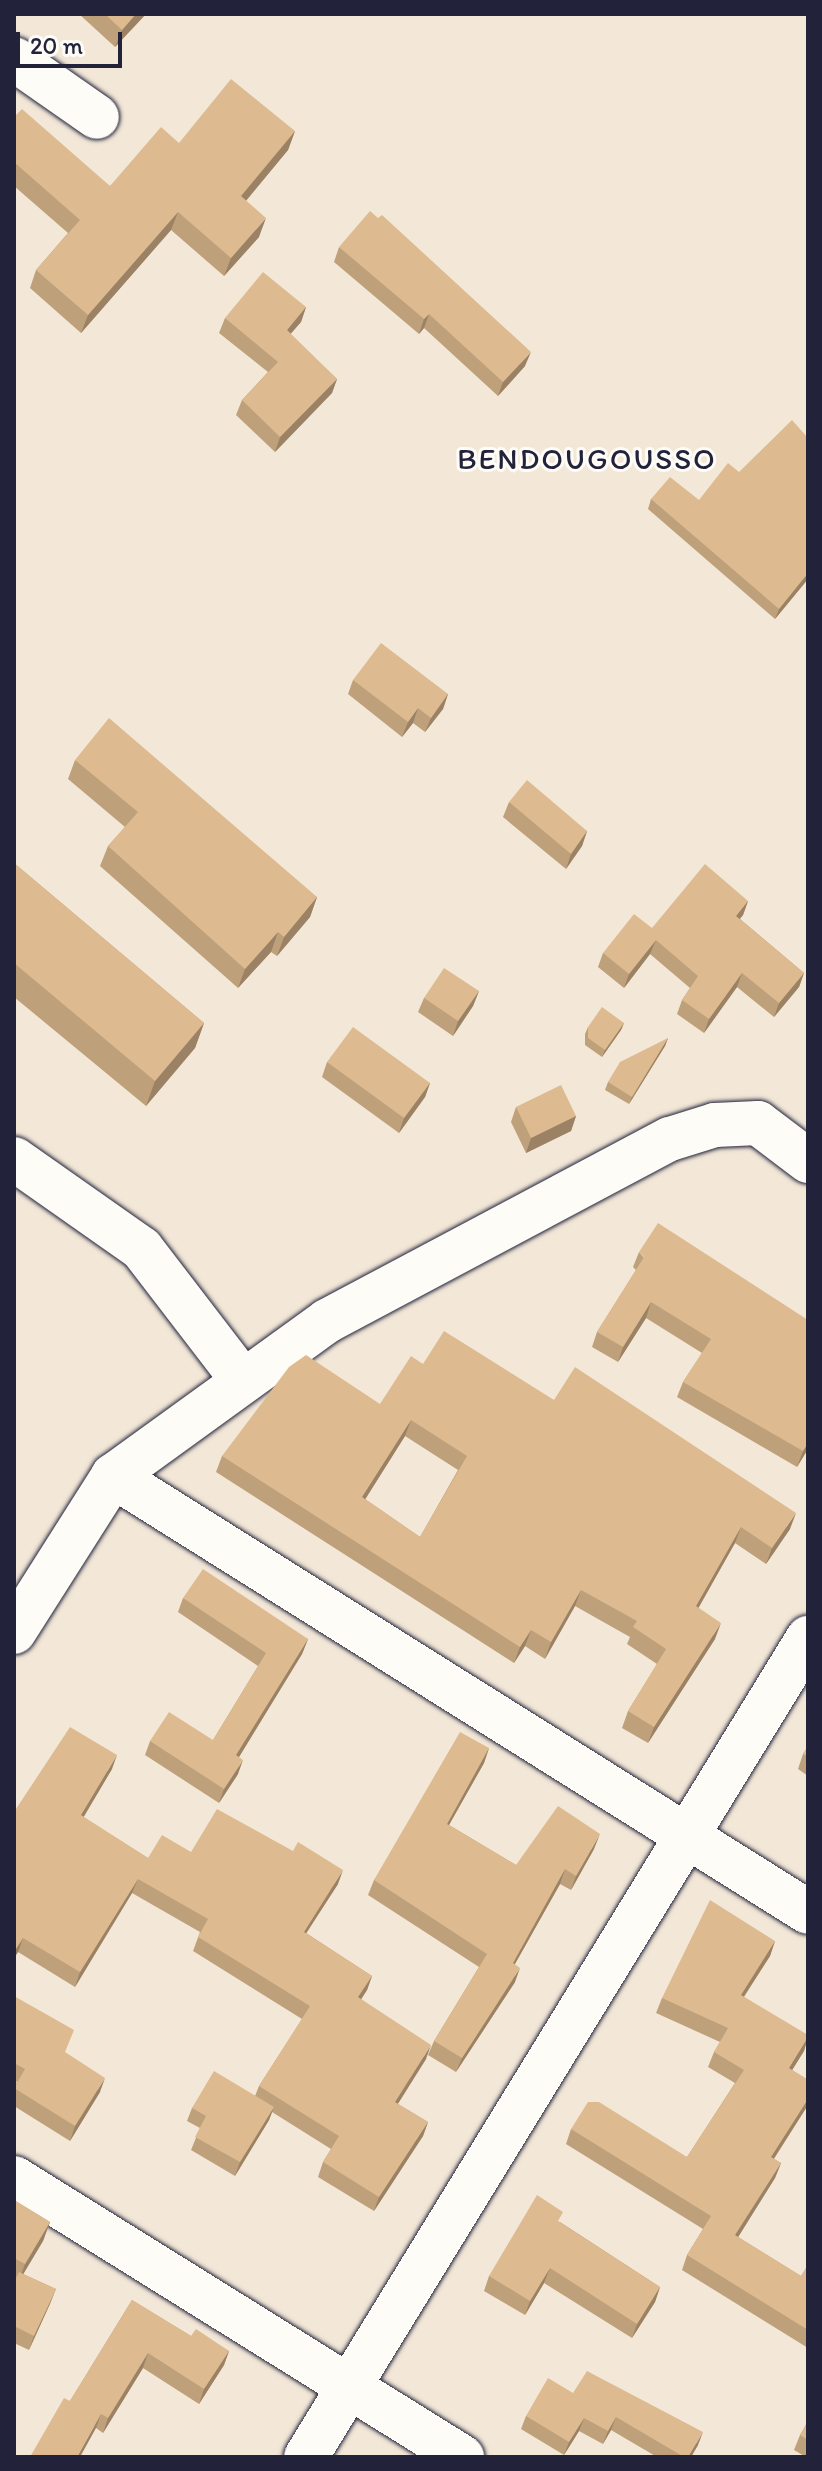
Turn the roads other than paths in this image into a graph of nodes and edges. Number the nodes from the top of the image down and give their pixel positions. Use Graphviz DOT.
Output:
graph roads {
  1 [pos="14,59"];
  2 [pos="97,117"];
  3 [pos="14,1159"];
  4 [pos="808,1161"];
  5 [pos="241,1378"];
  6 [pos="113,1476"];
  7 [pos="14,1632"];
  8 [pos="808,1638"];
  9 [pos="685,1838"];
  10 [pos="808,1912"];
  11 [pos="14,2178"];
  12 [pos="349,2387"];
  13 [pos="306,2457"];
  14 [pos="462,2457"];
  1 -- 2 [label="street"];
  3 -- 5 [label="street"];
  4 -- 5 [label="street"];
  5 -- 6 [label="street"];
  6 -- 7 [label="street"];
  6 -- 9 [label="street"];
  8 -- 9 [label="street"];
  9 -- 10 [label="street"];
  9 -- 12 [label="street"];
  11 -- 12 [label="street"];
  12 -- 13 [label="street"];
  12 -- 14 [label="street"];
}
